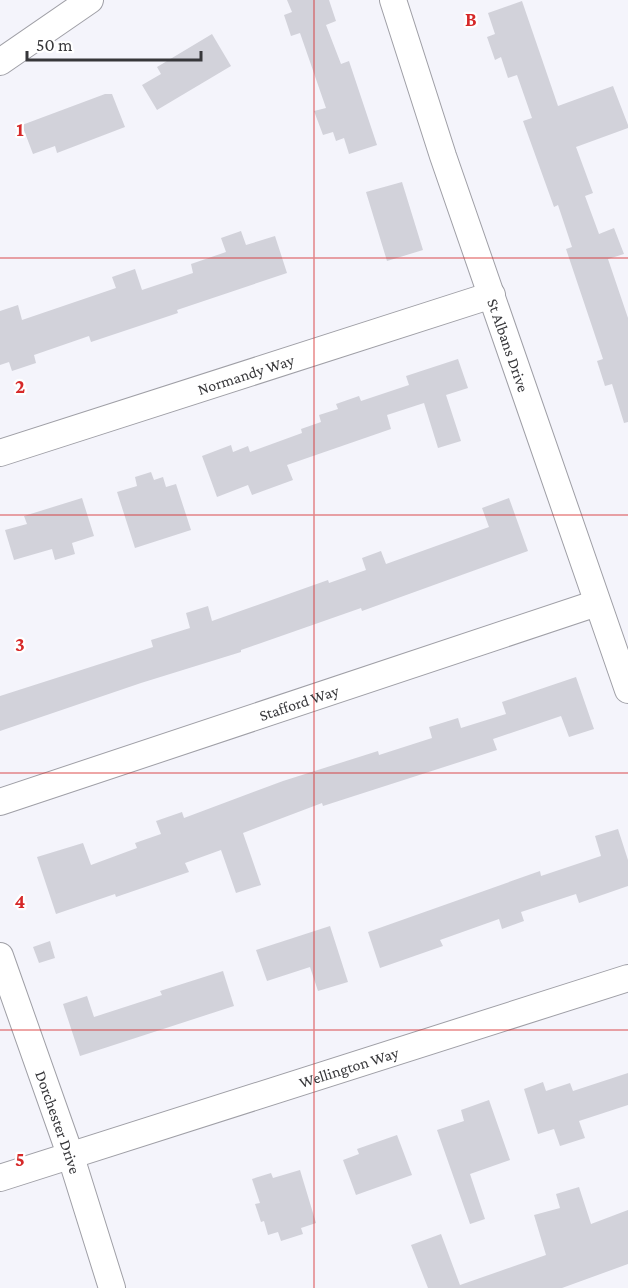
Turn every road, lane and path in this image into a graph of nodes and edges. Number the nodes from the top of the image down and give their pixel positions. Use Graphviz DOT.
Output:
graph roads {
  1 [pos="90,0"];
  2 [pos="393,0"];
  3 [pos="0,62"];
  4 [pos="492,295"];
  5 [pos="0,453"];
  6 [pos="597,603"];
  7 [pos="628,690"];
  8 [pos="0,802"];
  9 [pos="0,956"];
  10 [pos="628,978"];
  11 [pos="71,1157"];
  12 [pos="0,1178"];
  13 [pos="112,1288"];
  1 -- 3 [label="street"];
  2 -- 4 [label="street, St Albans Drive"];
  4 -- 5 [label="street, Normandy Way"];
  4 -- 6 [label="street, St Albans Drive"];
  6 -- 7 [label="street, St Albans Drive"];
  6 -- 8 [label="street, Stafford Way"];
  9 -- 11 [label="street, Dorchester Drive"];
  10 -- 11 [label="street, Wellington Way"];
  11 -- 12 [label="street, Wellington Way"];
  11 -- 13 [label="street, Dorchester Drive"];
}
